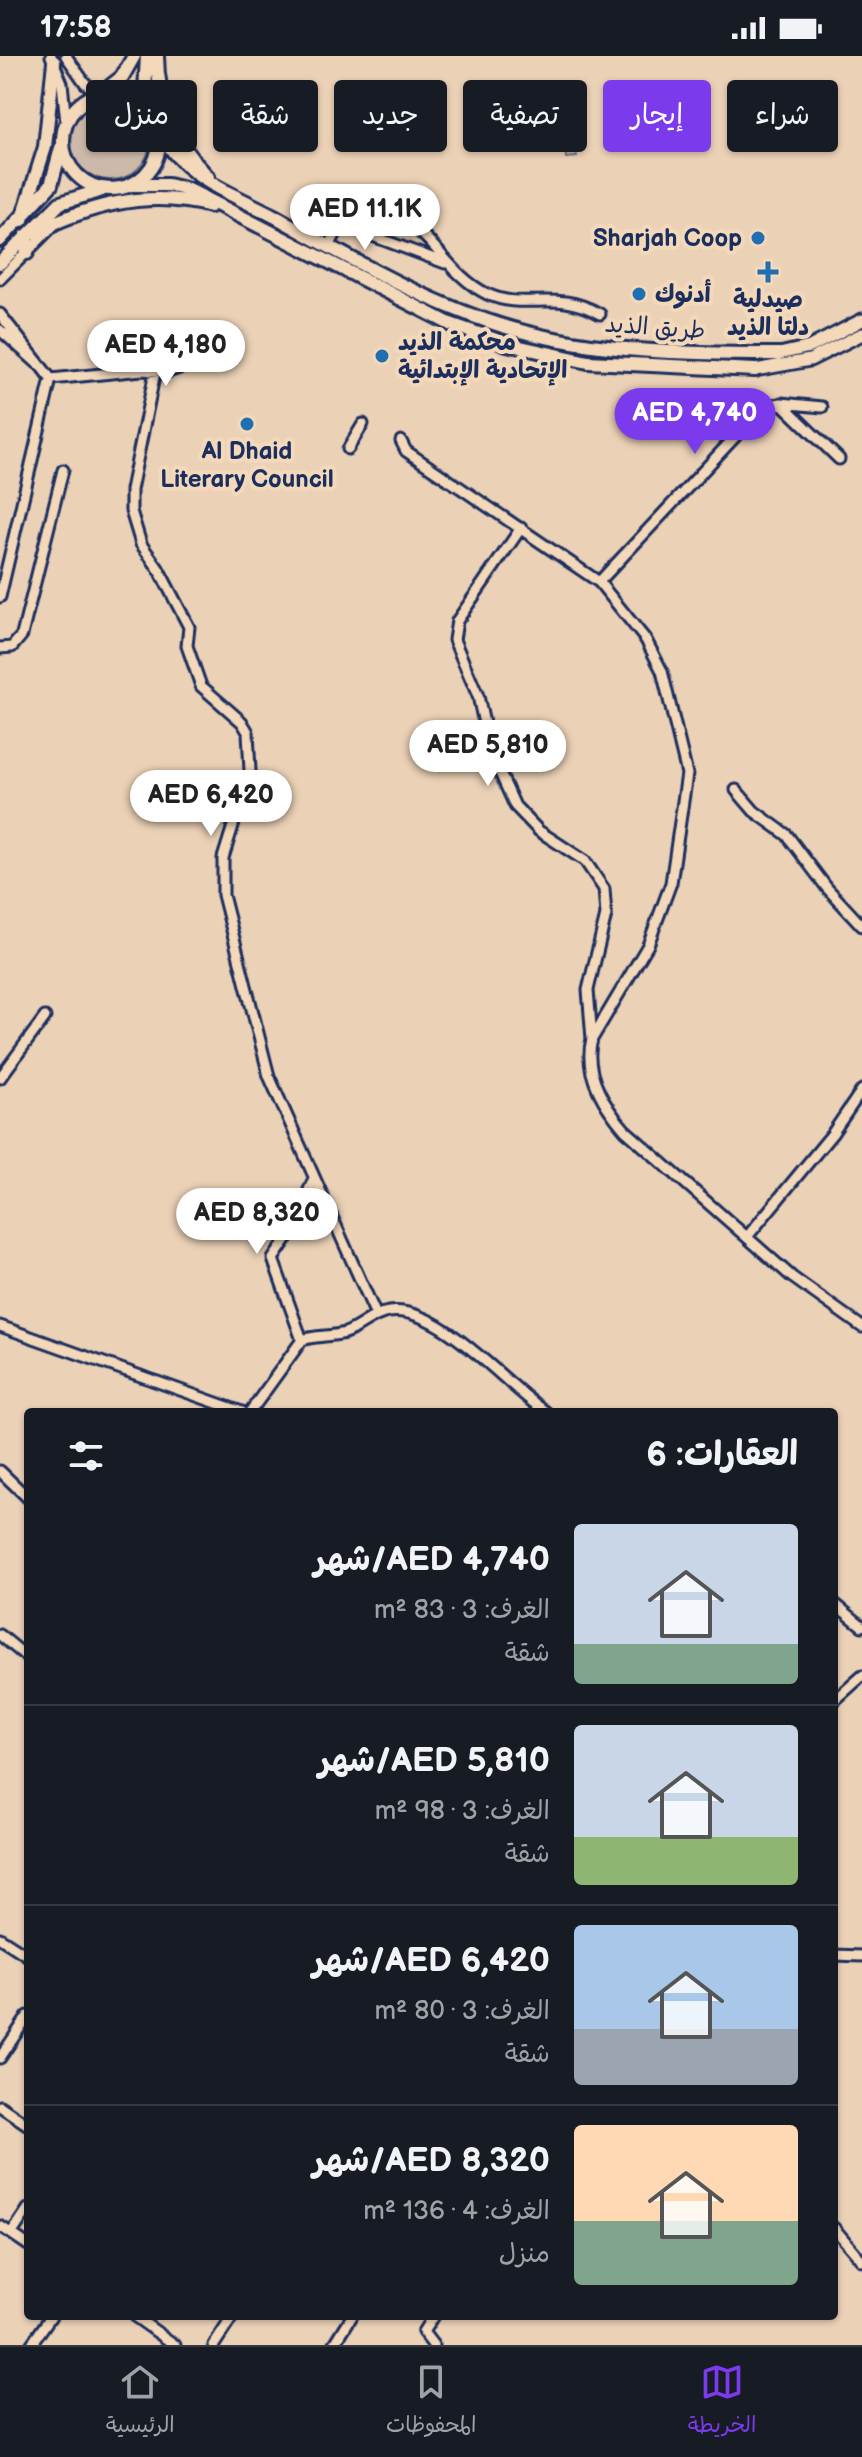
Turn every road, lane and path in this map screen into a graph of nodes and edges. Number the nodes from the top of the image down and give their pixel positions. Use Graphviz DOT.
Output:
graph roads {
  1 [pos="134,56"];
  2 [pos="147,56"];
  3 [pos="157,56"];
  4 [pos="57,58"];
  5 [pos="118,80"];
  6 [pos="146,80"];
  7 [pos="86,84"];
  8 [pos="86,100"];
  9 [pos="64,128"];
  10 [pos="155,152"];
  11 [pos="174,152"];
  12 [pos="129,185"];
  13 [pos="107,189"];
  14 [pos="230,192"];
  15 [pos="236,214"];
  16 [pos="395,214"];
  17 [pos="60,219"];
  18 [pos="22,220"];
  19 [pos="26,236"];
  20 [pos="0,240"];
  21 [pos="329,247"];
  22 [pos="27,253"];
  23 [pos="0,263"];
  24 [pos="449,265"];
  25 [pos="0,279"];
  26 [pos="0,314"];
  27 [pos="600,314"];
  28 [pos="862,320"];
  29 [pos="0,330"];
  30 [pos="862,334"];
  31 [pos="779,354"];
  32 [pos="41,365"];
  33 [pos="142,370"];
  34 [pos="755,370"];
  35 [pos="155,372"];
  36 [pos="51,379"];
  37 [pos="781,403"];
  38 [pos="822,407"];
  39 [pos="363,424"];
  40 [pos="401,441"];
  41 [pos="348,449"];
  42 [pos="839,459"];
  43 [pos="63,470"];
  44 [pos="521,528"];
  45 [pos="599,582"];
  46 [pos="0,597"];
  47 [pos="0,648"];
  48 [pos="736,790"];
  49 [pos="862,926"];
  50 [pos="45,1017"];
  51 [pos="592,1039"];
  52 [pos="0,1078"];
  53 [pos="862,1090"];
  54 [pos="314,1178"];
  55 [pos="747,1237"];
  56 [pos="376,1315"];
  57 [pos="0,1326"];
  58 [pos="862,1327"];
  59 [pos="302,1340"];
  60 [pos="231,1408"];
  61 [pos="253,1408"];
  62 [pos="541,1408"];
  63 [pos="0,1471"];
  64 [pos="24,1494"];
  65 [pos="838,1606"];
  66 [pos="862,1626"];
  67 [pos="0,1635"];
  68 [pos="24,1655"];
  69 [pos="862,1676"];
  70 [pos="838,1697"];
  71 [pos="0,1938"];
  72 [pos="24,1953"];
  73 [pos="838,1955"];
  74 [pos="862,1956"];
  75 [pos="24,2022"];
  76 [pos="0,2058"];
  77 [pos="0,2106"];
  78 [pos="24,2122"];
  79 [pos="24,2215"];
  80 [pos="0,2226"];
  81 [pos="12,2233"];
  82 [pos="838,2233"];
  83 [pos="24,2242"];
  84 [pos="862,2261"];
  85 [pos="48,2320"];
  86 [pos="140,2320"];
  87 [pos="230,2320"];
  88 [pos="350,2320"];
  89 [pos="430,2320"];
  90 [pos="31,2345"];
  91 [pos="175,2345"];
  92 [pos="214,2345"];
  93 [pos="334,2345"];
  94 [pos="433,2345"];
  1 -- 5 [label="highway"];
  2 -- 6 [label="highway"];
  3 -- 14 [label="highway"];
  4 -- 7 [label="street"];
  4 -- 9 [label="street"];
  4 -- 18 [label="highway"];
  8 -- 9 [label="highway"];
  9 -- 13 [label="highway"];
  9 -- 18 [label="highway"];
  10 -- 12 [label="highway"];
  11 -- 14 [label="highway, طريق الذيد"];
  12 -- 13 [label="highway"];
  12 -- 15 [label="highway, طريق الذيد"];
  13 -- 19 [label="highway"];
  14 -- 21 [label="highway, طريق الذيد"];
  15 -- 17 [label="highway"];
  15 -- 34 [label="highway, طريق الذيد"];
  16 -- 21 [label="street"];
  16 -- 24 [label="street"];
  16 -- 24 [label="street"];
  17 -- 19 [label="highway"];
  17 -- 22 [label="street"];
  18 -- 20 [label="highway"];
  19 -- 22 [label="highway"];
  19 -- 23 [label="highway"];
  21 -- 31 [label="highway, طريق الذيد"];
  22 -- 25 [label="street"];
  24 -- 27 [label="street"];
  26 -- 32 [label="street"];
  28 -- 31 [label="main road"];
  29 -- 32 [label="street"];
  30 -- 34 [label="main road"];
  32 -- 36 [label="street"];
  33 -- 35 [label="street"];
  33 -- 35 [label="street"];
  33 -- 36 [label="street"];
  35 -- 54 [label="street"];
  36 -- 46 [label="street"];
  37 -- 38 [label="street"];
  37 -- 42 [label="street"];
  37 -- 45 [label="street"];
  39 -- 41 [label="street"];
  40 -- 44 [label="street"];
  43 -- 47 [label="street"];
  44 -- 45 [label="street"];
  44 -- 51 [label="street"];
  45 -- 51 [label="street"];
  48 -- 49 [label="street"];
  50 -- 52 [label="street"];
  51 -- 55 [label="street"];
  53 -- 55 [label="street"];
  54 -- 56 [label="street"];
  54 -- 59 [label="street"];
  55 -- 58 [label="street"];
  56 -- 59 [label="street"];
  56 -- 62 [label="street"];
  57 -- 60 [label="street"];
  59 -- 61 [label="street"];
  63 -- 64 [label="street"];
  65 -- 66 [label="street"];
  67 -- 68 [label="street"];
  69 -- 70 [label="street"];
  71 -- 72 [label="street"];
  73 -- 74 [label="street"];
  75 -- 76 [label="street"];
  77 -- 78 [label="street"];
  79 -- 81 [label="street"];
  80 -- 81 [label="street"];
  81 -- 83 [label="street"];
  82 -- 84 [label="street"];
  85 -- 90 [label="street"];
  86 -- 91 [label="street"];
  87 -- 92 [label="street"];
  88 -- 93 [label="street"];
  89 -- 94 [label="street"];
}
